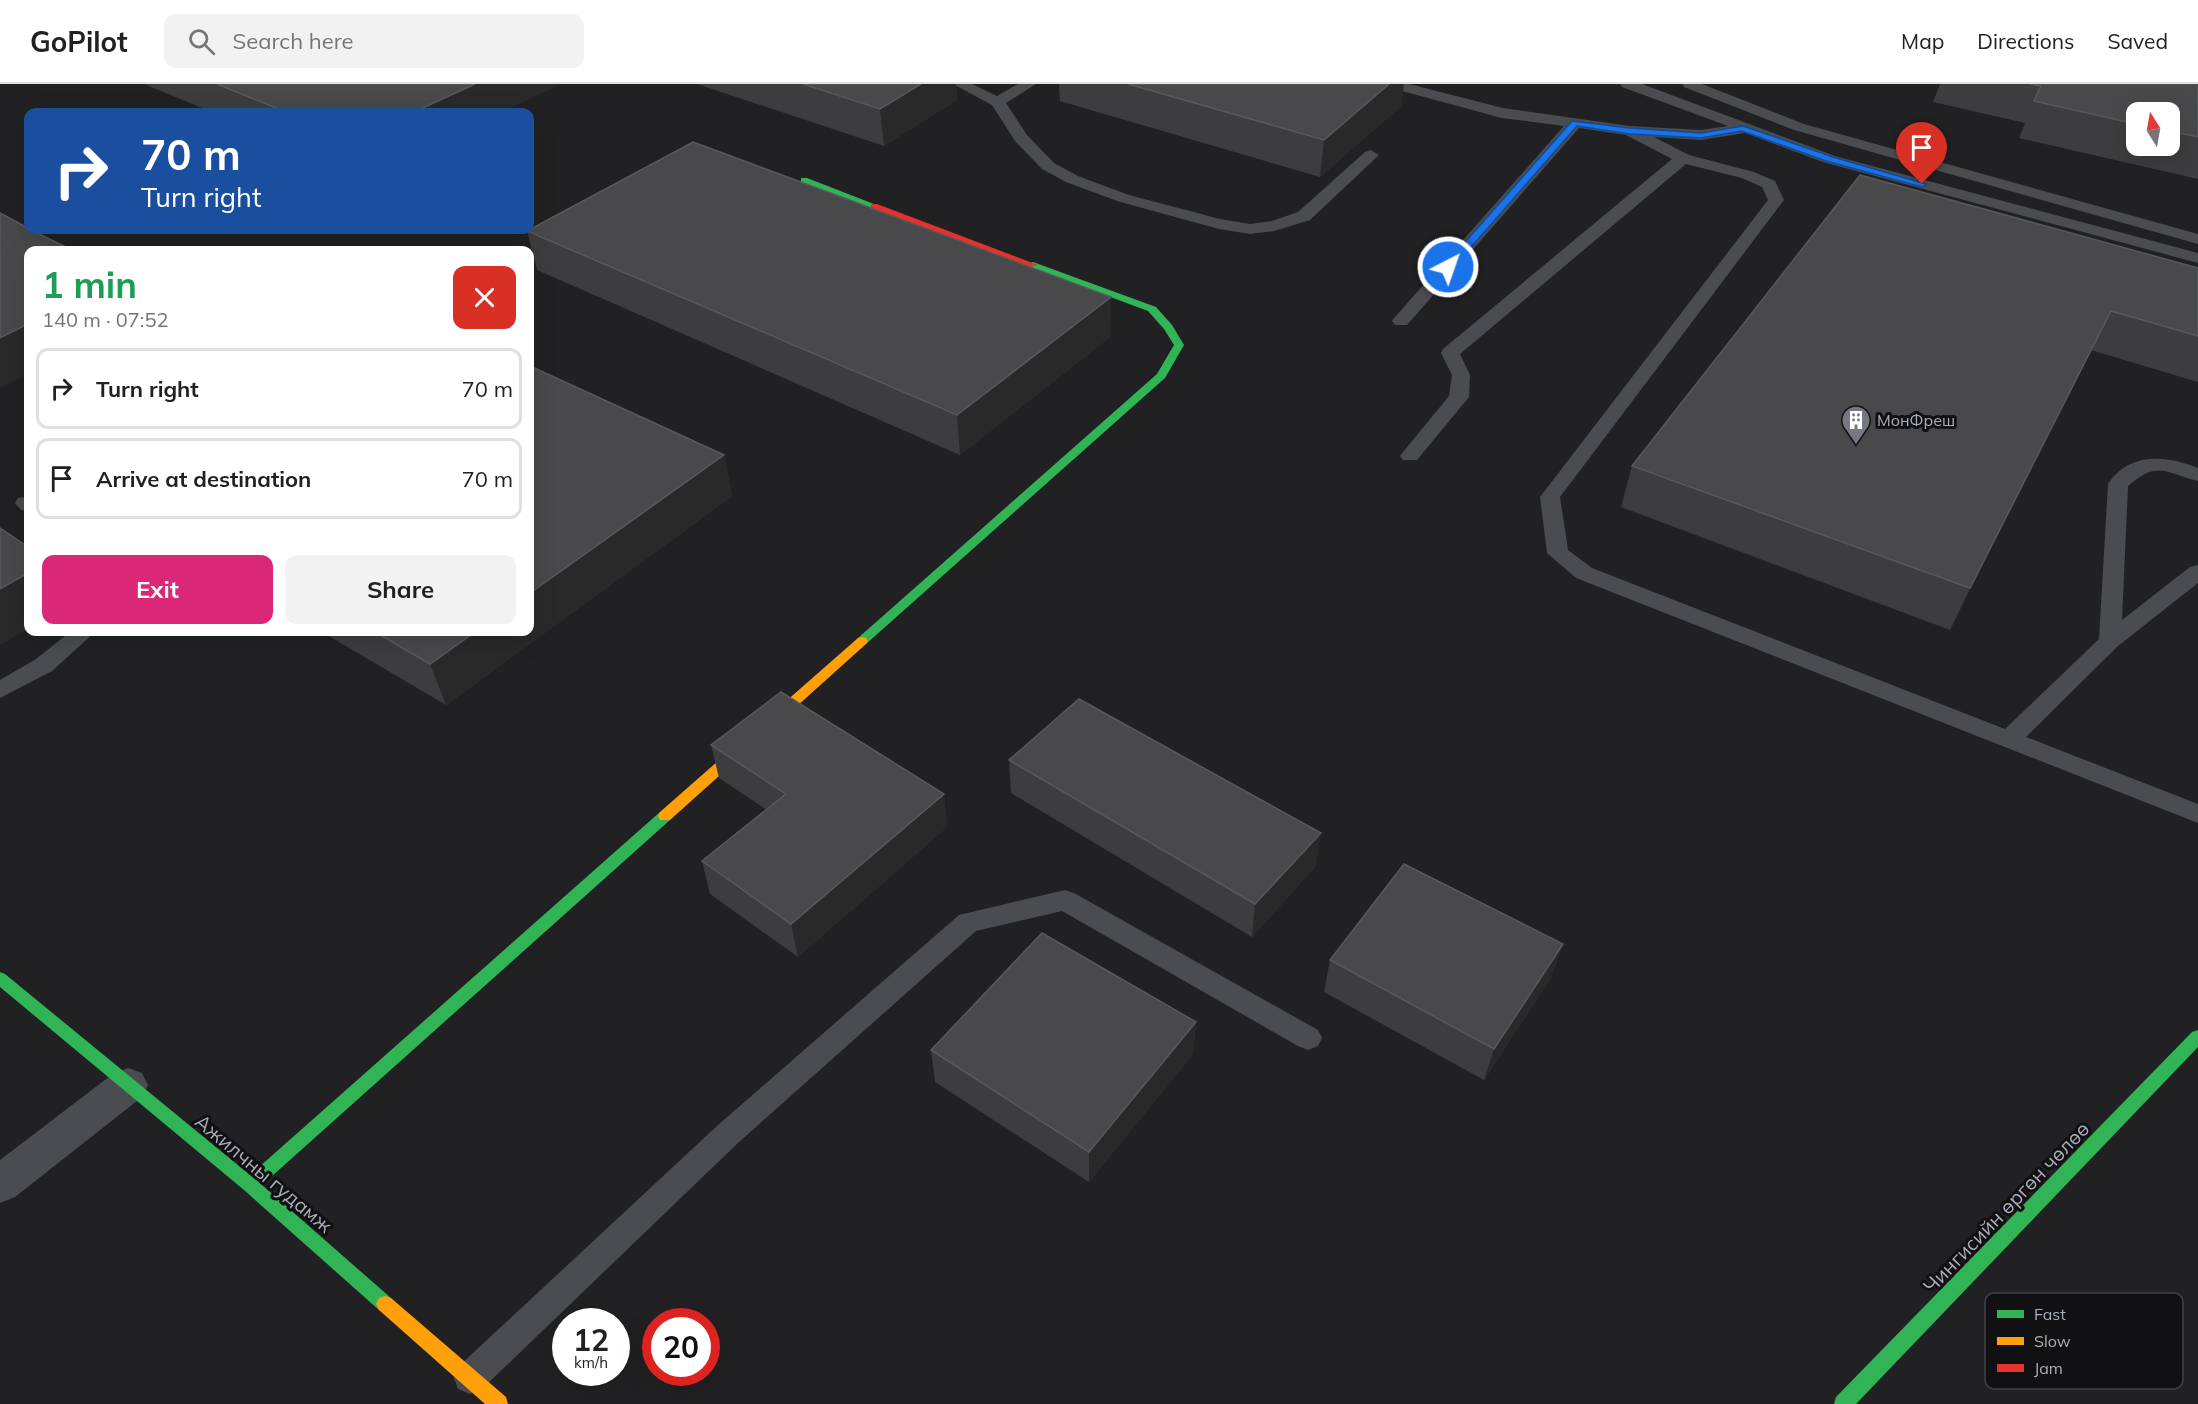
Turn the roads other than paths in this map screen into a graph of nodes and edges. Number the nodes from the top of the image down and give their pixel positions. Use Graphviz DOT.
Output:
graph roads {
  1 [pos="960,84"];
  2 [pos="1029,84"];
  3 [pos="1392,84"];
  4 [pos="1446,84"];
  5 [pos="1627,84"];
  6 [pos="1689,84"];
  7 [pos="997,102"];
  8 [pos="1474,105"];
  9 [pos="1575,123"];
  10 [pos="1743,129"];
  11 [pos="1630,131"];
  12 [pos="1371,155"];
  13 [pos="1683,158"];
  14 [pos="804,180"];
  15 [pos="2198,239"];
  16 [pos="2198,258"];
  17 [pos="1401,321"];
  18 [pos="1410,456"];
  19 [pos="2198,475"];
  20 [pos="2198,572"];
  21 [pos="79,636"];
  22 [pos="2110,641"];
  23 [pos="0,690"];
  24 [pos="2009,739"];
  25 [pos="2198,814"];
  26 [pos="0,978"];
  27 [pos="2198,1037"];
  28 [pos="1308,1038"];
  29 [pos="128,1085"];
  30 [pos="0,1184"];
  31 [pos="250,1185"];
  32 [pos="470,1378"];
  33 [pos="499,1404"];
  34 [pos="1843,1404"];
  1 -- 7 [label="lane"];
  2 -- 7 [label="lane"];
  3 -- 8 [label="lane"];
  4 -- 8 [label="lane"];
  5 -- 10 [label="lane"];
  6 -- 15 [label="lane"];
  7 -- 12 [label="lane"];
  8 -- 9 [label="lane"];
  9 -- 11 [label="lane"];
  9 -- 17 [label="lane"];
  10 -- 11 [label="lane"];
  10 -- 16 [label="lane"];
  11 -- 13 [label="lane"];
  13 -- 18 [label="lane"];
  13 -- 24 [label="lane"];
  14 -- 31 [label="main road"];
  19 -- 22 [label="lane"];
  20 -- 22 [label="lane"];
  21 -- 23 [label="lane"];
  22 -- 24 [label="lane"];
  24 -- 25 [label="lane"];
  26 -- 29 [label="main road, Ажилчны гудамж"];
  27 -- 34 [label="main road, Чингисийн өргөн чөлөө"];
  28 -- 32 [label="lane"];
  29 -- 30 [label="street"];
  29 -- 31 [label="main road, Ажилчны гудамж"];
  31 -- 32 [label="main road, Ажилчны гудамж"];
  32 -- 33 [label="main road, Ажилчны гудамж"];
}
